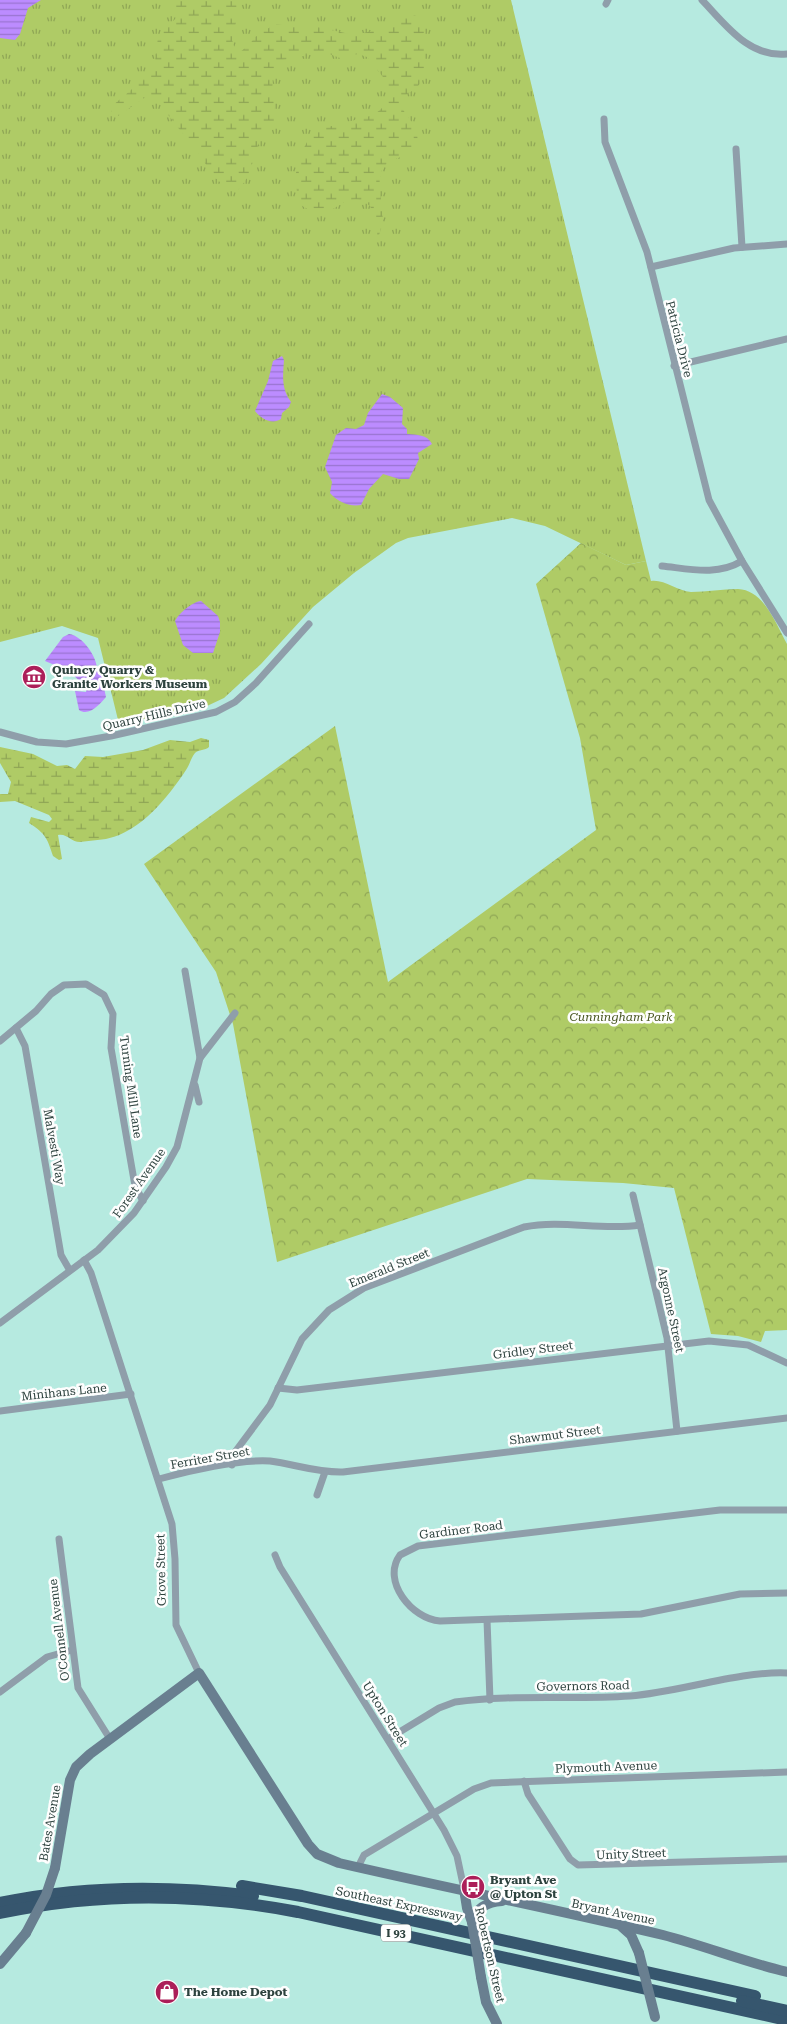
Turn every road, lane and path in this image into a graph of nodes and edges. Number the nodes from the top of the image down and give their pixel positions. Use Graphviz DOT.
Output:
graph roads {
  1 [pos="702,0"];
  2 [pos="787,54"];
  3 [pos="604,119"];
  4 [pos="736,150"];
  5 [pos="787,244"];
  6 [pos="742,247"];
  7 [pos="651,267"];
  8 [pos="787,339"];
  9 [pos="674,366"];
  10 [pos="742,561"];
  11 [pos="662,566"];
  12 [pos="309,624"];
  13 [pos="787,633"];
  14 [pos="0,732"];
  15 [pos="185,971"];
  16 [pos="235,1013"];
  17 [pos="16,1028"];
  18 [pos="0,1041"];
  19 [pos="200,1058"];
  20 [pos="195,1082"];
  21 [pos="199,1102"];
  22 [pos="633,1195"];
  23 [pos="143,1201"];
  24 [pos="640,1225"];
  25 [pos="84,1260"];
  26 [pos="69,1269"];
  27 [pos="0,1322"];
  28 [pos="668,1345"];
  29 [pos="787,1363"];
  30 [pos="278,1388"];
  31 [pos="131,1394"];
  32 [pos="0,1410"];
  33 [pos="787,1418"];
  34 [pos="678,1431"];
  35 [pos="232,1464"];
  36 [pos="325,1472"];
  37 [pos="159,1480"];
  38 [pos="317,1496"];
  39 [pos="787,1510"];
  40 [pos="59,1539"];
  41 [pos="275,1555"];
  42 [pos="787,1593"];
  43 [pos="488,1620"];
  44 [pos="72,1650"];
  45 [pos="199,1672"];
  46 [pos="787,1673"];
  47 [pos="0,1692"];
  48 [pos="490,1700"];
  49 [pos="110,1739"];
  50 [pos="388,1740"];
  51 [pos="787,1772"];
  52 [pos="524,1781"];
  53 [pos="434,1814"];
  54 [pos="317,1854"];
  55 [pos="787,1859"];
  56 [pos="358,1867"];
  57 [pos="464,1889"];
  58 [pos="0,1896"];
  59 [pos="0,1902"];
  60 [pos="510,1902"];
  61 [pos="0,1913"];
  62 [pos="0,1919"];
  63 [pos="472,1922"];
  64 [pos="618,1925"];
  65 [pos="0,1964"];
  66 [pos="787,1972"];
  67 [pos="787,2003"];
  68 [pos="787,2011"];
  69 [pos="656,2020"];
  70 [pos="787,2020"];
  71 [pos="496,2024"];
  72 [pos="774,2024"];
  1 -- 2 [label="street"];
  3 -- 7 [label="street, Patricia Drive"];
  4 -- 6 [label="street"];
  5 -- 6 [label="street"];
  6 -- 7 [label="street"];
  7 -- 9 [label="street, Patricia Drive"];
  8 -- 9 [label="street"];
  9 -- 10 [label="street, Patricia Drive"];
  10 -- 11 [label="street"];
  10 -- 13 [label="street, Patricia Drive"];
  12 -- 14 [label="street, Quarry Hills Drive"];
  15 -- 19 [label="street"];
  16 -- 19 [label="street, Forest Avenue"];
  17 -- 18 [label="street, Turning Mill Lane"];
  17 -- 23 [label="street, Turning Mill Lane"];
  17 -- 26 [label="street, Malvesti Way"];
  19 -- 20 [label="street, Forest Avenue"];
  20 -- 21 [label="street"];
  20 -- 23 [label="street, Forest Avenue"];
  22 -- 24 [label="street, Argonne Street"];
  23 -- 25 [label="street, Forest Avenue"];
  24 -- 28 [label="street, Argonne Street"];
  24 -- 30 [label="street, Emerald Street"];
  25 -- 26 [label="street, Forest Avenue"];
  25 -- 31 [label="street, Grove Street"];
  26 -- 27 [label="street, Forest Avenue"];
  28 -- 29 [label="street, Gridley Street"];
  28 -- 30 [label="street, Gridley Street"];
  28 -- 34 [label="street, Argonne Street"];
  30 -- 35 [label="street, Emerald Street"];
  31 -- 32 [label="street, Minihans Lane"];
  31 -- 37 [label="street, Grove Street"];
  33 -- 34 [label="street, Shawmut Street"];
  34 -- 36 [label="street, Shawmut Street"];
  35 -- 36 [label="street, Ferriter Street"];
  35 -- 37 [label="street, Ferriter Street"];
  36 -- 38 [label="street"];
  37 -- 45 [label="street, Grove Street"];
  39 -- 43 [label="street, Gardiner Road"];
  40 -- 44 [label="street, O'Connell Avenue"];
  41 -- 50 [label="street, Upton Street"];
  42 -- 43 [label="street, Gardiner Road"];
  43 -- 48 [label="street"];
  44 -- 47 [label="street"];
  44 -- 49 [label="street, O'Connell Avenue"];
  45 -- 49 [label="street, Bates Avenue"];
  45 -- 54 [label="street, Grove Street"];
  46 -- 48 [label="street, Governors Road"];
  48 -- 50 [label="street, Governors Road"];
  49 -- 65 [label="street, Bates Avenue, bridge"];
  50 -- 53 [label="street, Upton Street"];
  51 -- 52 [label="street, Plymouth Avenue"];
  52 -- 53 [label="street, Plymouth Avenue"];
  52 -- 55 [label="street, Unity Street"];
  53 -- 56 [label="street, Plymouth Avenue"];
  53 -- 57 [label="street, Upton Street"];
  54 -- 56 [label="street, Bryant Avenue"];
  56 -- 57 [label="street, Bryant Avenue"];
  57 -- 60 [label="street, Bryant Avenue"];
  57 -- 63 [label="street, Robertson Street"];
  58 -- 67 [label="highway, Southeast Expressway / I 93"];
  59 -- 68 [label="highway, I 93"];
  60 -- 63 [label="street"];
  60 -- 64 [label="street, Bryant Avenue"];
  61 -- 70 [label="highway, I 93"];
  62 -- 72 [label="highway, I 93"];
  63 -- 71 [label="street, Robertson Street, bridge"];
  64 -- 66 [label="street, Bryant Avenue"];
  64 -- 69 [label="street, bridge"];
}
